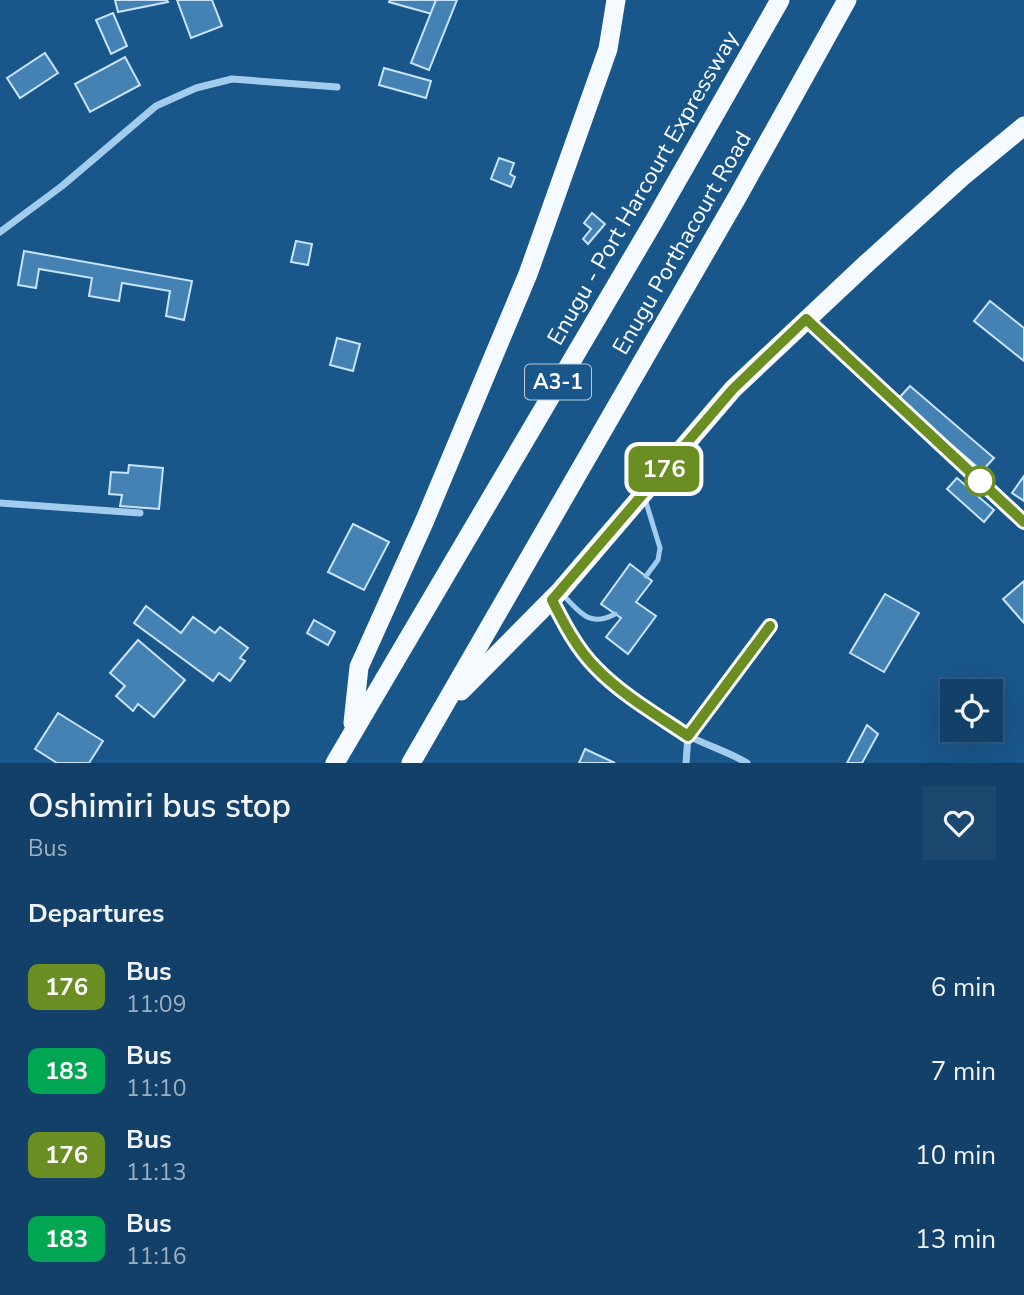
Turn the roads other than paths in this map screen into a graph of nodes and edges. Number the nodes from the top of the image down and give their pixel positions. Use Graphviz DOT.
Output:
graph roads {
  1 [pos="616,0"];
  2 [pos="780,0"];
  3 [pos="847,0"];
  4 [pos="337,87"];
  5 [pos="1024,126"];
  6 [pos="0,232"];
  7 [pos="806,319"];
  8 [pos="643,493"];
  9 [pos="0,503"];
  10 [pos="140,513"];
  11 [pos="1024,522"];
  12 [pos="646,576"];
  13 [pos="556,596"];
  14 [pos="615,614"];
  15 [pos="770,626"];
  16 [pos="443,709"];
  17 [pos="352,732"];
  18 [pos="688,736"];
  19 [pos="335,763"];
  20 [pos="411,763"];
  21 [pos="686,763"];
  22 [pos="747,763"];
  1 -- 17 [label="highway"];
  2 -- 17 [label="highway, Enugu - Port Harcourt Expressway / A3-1"];
  3 -- 16 [label="highway, Enugu Porthacourt Road / A3-1"];
  4 -- 6 [label="street"];
  5 -- 7 [label="highway"];
  7 -- 8 [label="highway"];
  7 -- 11 [label="street"];
  8 -- 12 [label="lane"];
  8 -- 13 [label="highway"];
  9 -- 10 [label="street"];
  13 -- 14 [label="lane"];
  13 -- 16 [label="highway"];
  13 -- 18 [label="street"];
  15 -- 18 [label="lane"];
  16 -- 20 [label="highway, Enugu Porthacourt Road / A3-1"];
  17 -- 19 [label="highway, Enugu - Port Harcourt Expressway / A3-1"];
  18 -- 21 [label="street"];
  18 -- 22 [label="street"];
}
